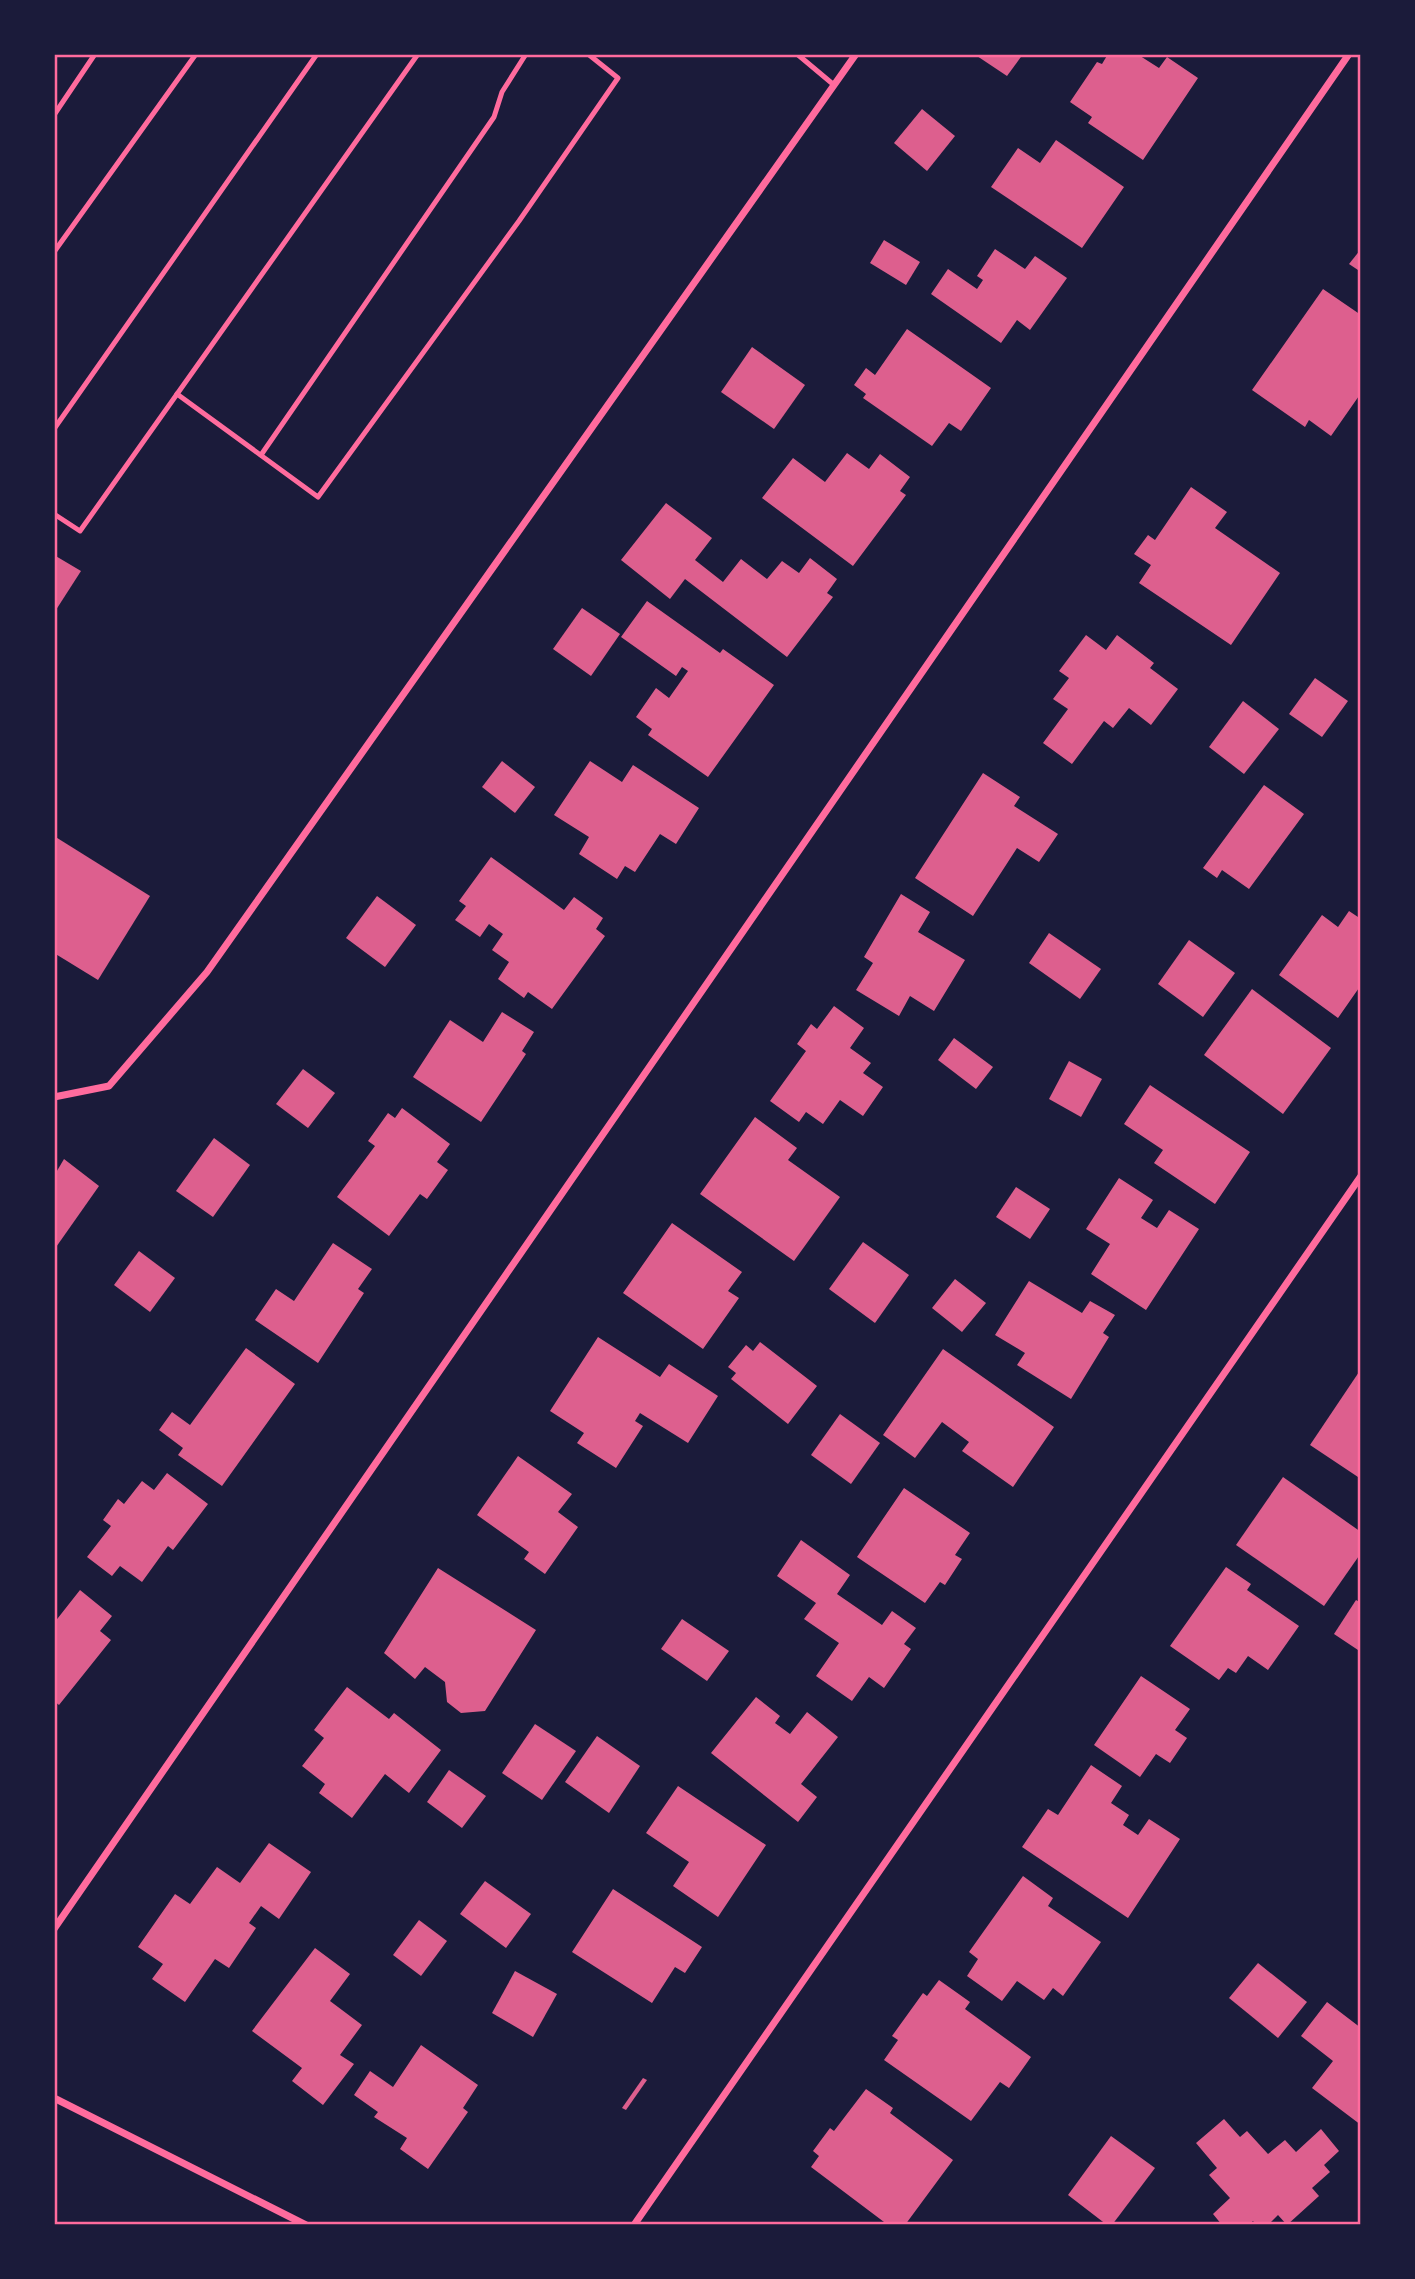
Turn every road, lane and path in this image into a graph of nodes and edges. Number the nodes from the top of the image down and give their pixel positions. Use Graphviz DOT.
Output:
graph roads {
  1 [pos="95,54"];
  2 [pos="196,54"];
  3 [pos="317,54"];
  4 [pos="418,54"];
  5 [pos="526,54"];
  6 [pos="588,54"];
  7 [pos="797,54"];
  8 [pos="856,54"];
  9 [pos="1349,54"];
  10 [pos="834,85"];
  11 [pos="54,116"];
  12 [pos="54,252"];
  13 [pos="177,394"];
  14 [pos="54,429"];
  15 [pos="261,455"];
  16 [pos="54,514"];
  17 [pos="54,1097"];
  18 [pos="1361,1176"];
  19 [pos="54,1929"];
  20 [pos="54,2098"];
  21 [pos="306,2225"];
  22 [pos="634,2225"];
  1 -- 11 [label="lane"];
  2 -- 12 [label="lane"];
  3 -- 14 [label="lane"];
  4 -- 13 [label="lane"];
  5 -- 15 [label="lane"];
  6 -- 15 [label="lane"];
  7 -- 10 [label="lane"];
  8 -- 10 [label="street"];
  9 -- 19 [label="street"];
  10 -- 17 [label="street"];
  13 -- 15 [label="lane"];
  13 -- 16 [label="lane"];
  18 -- 22 [label="street"];
  20 -- 21 [label="street"];
}
